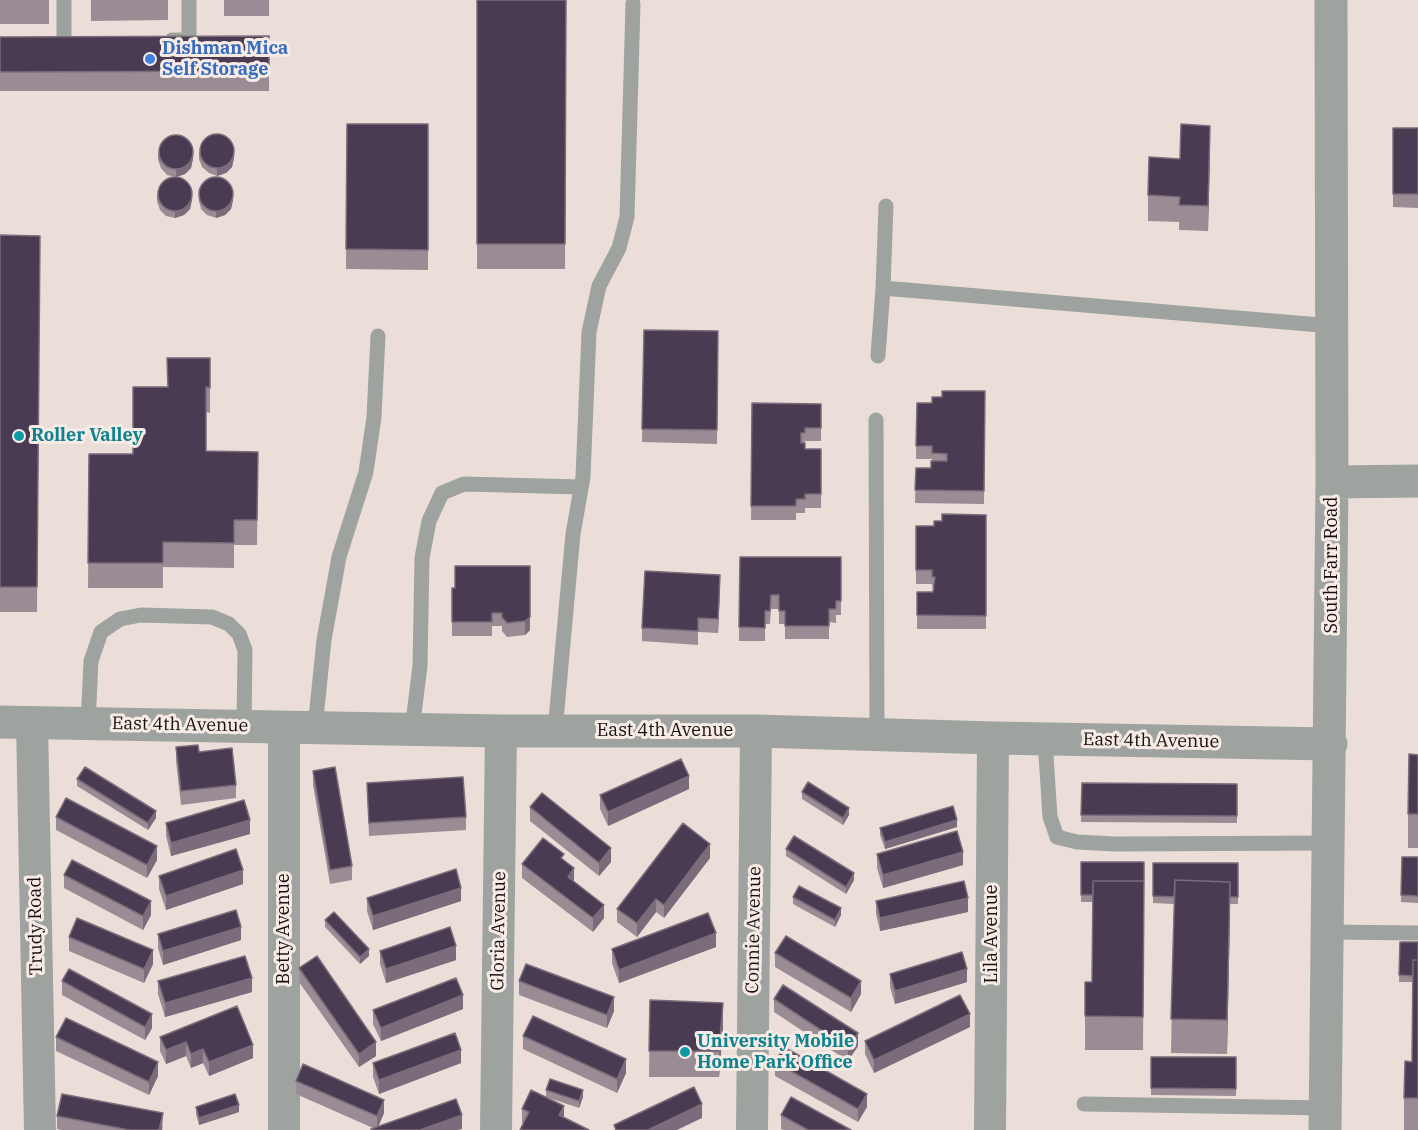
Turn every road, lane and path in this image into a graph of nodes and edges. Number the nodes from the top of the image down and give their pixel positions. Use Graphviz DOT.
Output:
graph roads {
  1 [pos="64,0"];
  2 [pos="189,0"];
  3 [pos="1331,0"];
  4 [pos="633,4"];
  5 [pos="64,40"];
  6 [pos="155,40"];
  7 [pos="886,206"];
  8 [pos="883,288"];
  9 [pos="1332,326"];
  10 [pos="378,336"];
  11 [pos="878,356"];
  12 [pos="876,420"];
  13 [pos="1418,481"];
  14 [pos="1332,482"];
  15 [pos="581,487"];
  16 [pos="16,723"];
  17 [pos="88,724"];
  18 [pos="244,726"];
  19 [pos="300,728"];
  20 [pos="412,730"];
  21 [pos="501,731"];
  22 [pos="555,731"];
  23 [pos="756,731"];
  24 [pos="878,735"];
  25 [pos="993,738"];
  26 [pos="1045,739"];
  27 [pos="1331,744"];
  28 [pos="1330,843"];
  29 [pos="1328,932"];
  30 [pos="1418,933"];
  31 [pos="1084,1104"];
  32 [pos="1325,1119"];
  33 [pos="40,1130"];
  34 [pos="284,1130"];
  35 [pos="496,1130"];
  36 [pos="752,1130"];
  37 [pos="990,1130"];
  1 -- 5 [label="lane"];
  2 -- 6 [label="lane"];
  3 -- 9 [label="street, South Farr Road"];
  4 -- 15 [label="lane"];
  7 -- 8 [label="lane"];
  8 -- 9 [label="lane"];
  8 -- 11 [label="lane"];
  9 -- 14 [label="street, South Farr Road"];
  10 -- 19 [label="lane"];
  12 -- 24 [label="lane"];
  13 -- 14 [label="street"];
  14 -- 27 [label="street, South Farr Road"];
  15 -- 20 [label="lane"];
  15 -- 22 [label="lane"];
  16 -- 17 [label="street, East 4th Avenue"];
  16 -- 33 [label="street, Trudy Road"];
  17 -- 18 [label="street, East 4th Avenue"];
  17 -- 18 [label="lane"];
  18 -- 19 [label="street, East 4th Avenue"];
  19 -- 20 [label="street, East 4th Avenue"];
  19 -- 34 [label="street, Betty Avenue"];
  20 -- 21 [label="street, East 4th Avenue"];
  21 -- 22 [label="street, East 4th Avenue"];
  21 -- 35 [label="street, Gloria Avenue"];
  22 -- 23 [label="street, East 4th Avenue"];
  23 -- 24 [label="street, East 4th Avenue"];
  23 -- 36 [label="street, Connie Avenue"];
  24 -- 25 [label="street, East 4th Avenue"];
  25 -- 26 [label="street, East 4th Avenue"];
  25 -- 37 [label="street, Lila Avenue"];
  26 -- 27 [label="street, East 4th Avenue"];
  26 -- 28 [label="lane"];
  27 -- 28 [label="street, South Farr Road"];
  28 -- 29 [label="street, South Farr Road"];
  29 -- 30 [label="lane"];
  29 -- 32 [label="street, South Farr Road"];
  31 -- 32 [label="lane"];
}
